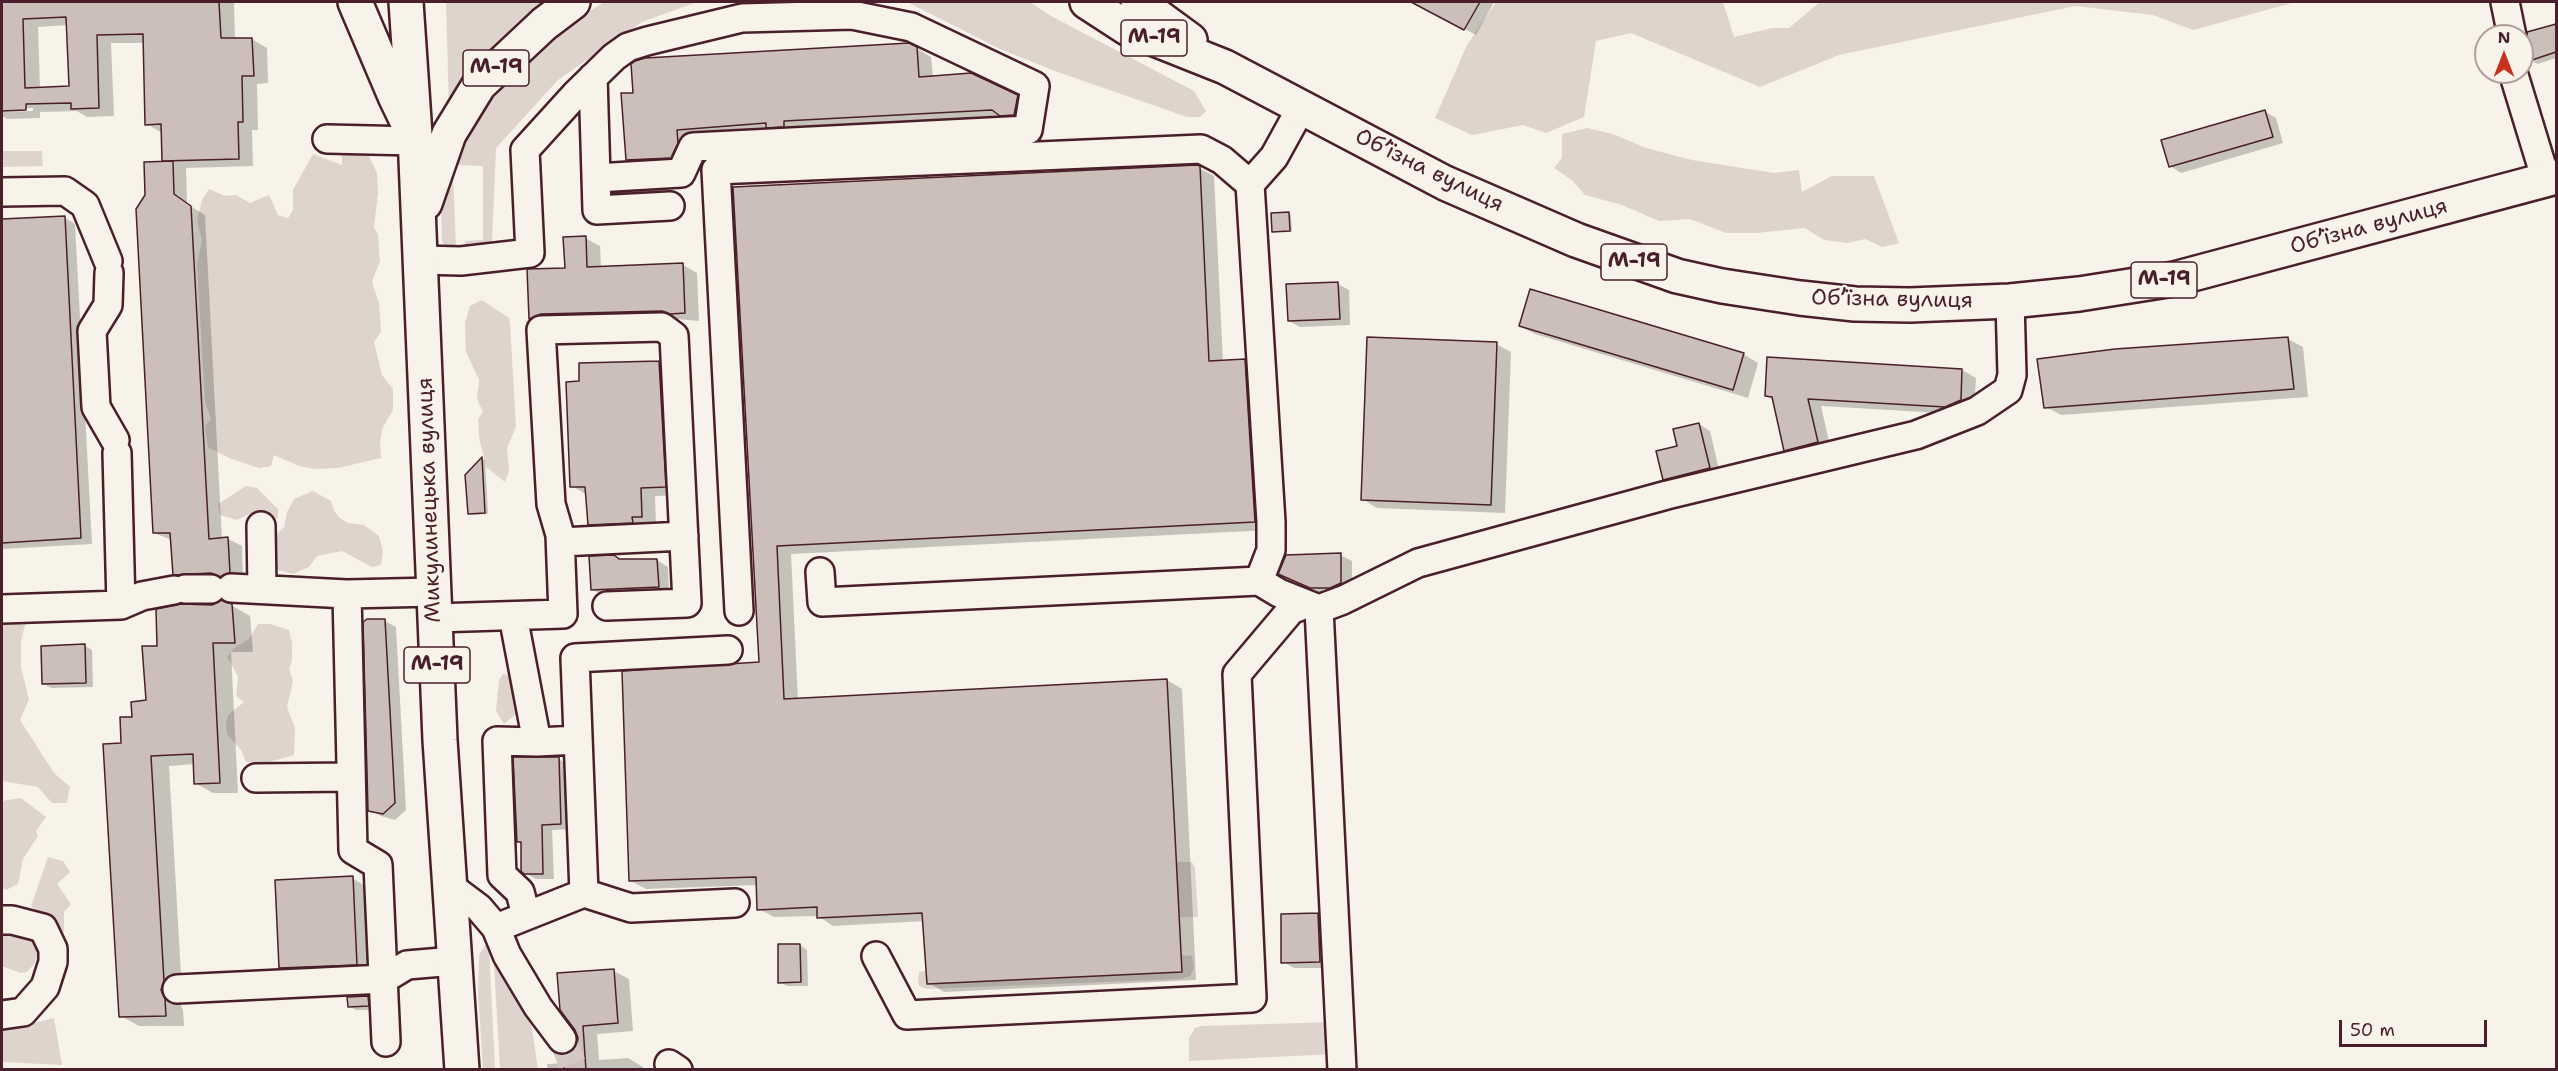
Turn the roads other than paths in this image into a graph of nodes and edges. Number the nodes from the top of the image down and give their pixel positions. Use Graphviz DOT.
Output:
graph roads {
  1 [pos="355,2"];
  2 [pos="406,2"];
  3 [pos="573,2"];
  4 [pos="1088,2"];
  5 [pos="1138,2"];
  6 [pos="2505,2"];
  7 [pos="2510,24"];
  8 [pos="1225,67"];
  9 [pos="593,77"];
  10 [pos="2517,84"];
  11 [pos="1301,108"];
  12 [pos="414,138"];
  13 [pos="327,139"];
  14 [pos="596,178"];
  15 [pos="2551,178"];
  16 [pos="1250,184"];
  17 [pos="2,192"];
  18 [pos="670,206"];
  19 [pos="418,222"];
  20 [pos="420,260"];
  21 [pos="2010,301"];
  22 [pos="261,526"];
  23 [pos="684,536"];
  24 [pos="561,542"];
  25 [pos="820,572"];
  26 [pos="1259,581"];
  27 [pos="262,588"];
  28 [pos="347,594"];
  29 [pos="121,605"];
  30 [pos="434,605"];
  31 [pos="607,606"];
  32 [pos="1312,607"];
  33 [pos="2,609"];
  34 [pos="739,611"];
  35 [pos="513,616"];
  36 [pos="728,650"];
  37 [pos="578,740"];
  38 [pos="537,742"];
  39 [pos="351,777"];
  40 [pos="256,778"];
  41 [pos="451,887"];
  42 [pos="585,893"];
  43 [pos="735,903"];
  44 [pos="525,915"];
  45 [pos="2,920"];
  46 [pos="496,928"];
  47 [pos="876,956"];
  48 [pos="454,961"];
  49 [pos="384,979"];
  50 [pos="177,989"];
  51 [pos="2,1015"];
  52 [pos="562,1039"];
  53 [pos="386,1042"];
  54 [pos="462,1070"];
  55 [pos="1342,1070"];
  1 -- 12 [label="highway"];
  2 -- 12 [label="highway, Микулинецька вулиця / М-19"];
  3 -- 19 [label="highway, М-19"];
  4 -- 8 [label="highway, М-19"];
  5 -- 8 [label="highway, М-19"];
  6 -- 7 [label="lane"];
  8 -- 11 [label="highway, Обʼїзна вулиця / М-19"];
  9 -- 14 [label="lane"];
  9 -- 14 [label="lane"];
  9 -- 20 [label="lane"];
  10 -- 15 [label="lane"];
  11 -- 16 [label="lane"];
  11 -- 21 [label="highway, Обʼїзна вулиця / М-19"];
  12 -- 13 [label="lane"];
  12 -- 19 [label="highway, Микулинецька вулиця / М-19"];
  14 -- 18 [label="lane"];
  15 -- 21 [label="highway, Обʼїзна вулиця / М-19"];
  16 -- 26 [label="lane"];
  16 -- 34 [label="lane"];
  17 -- 29 [label="lane"];
  19 -- 20 [label="highway, Микулинецька вулиця / М-19"];
  20 -- 30 [label="highway, Микулинецька вулиця / М-19"];
  21 -- 32 [label="lane"];
  22 -- 27 [label="lane"];
  23 -- 24 [label="lane"];
  23 -- 24 [label="lane"];
  23 -- 31 [label="lane"];
  24 -- 35 [label="lane"];
  25 -- 26 [label="lane"];
  26 -- 32 [label="lane"];
  27 -- 28 [label="lane"];
  27 -- 29 [label="lane"];
  28 -- 30 [label="lane"];
  28 -- 39 [label="lane"];
  29 -- 33 [label="lane"];
  30 -- 35 [label="lane"];
  30 -- 41 [label="highway, Микулинецька вулиця / М-19"];
  32 -- 47 [label="lane"];
  32 -- 55 [label="lane"];
  35 -- 38 [label="lane"];
  36 -- 37 [label="lane"];
  37 -- 38 [label="lane"];
  37 -- 42 [label="lane"];
  38 -- 44 [label="lane"];
  39 -- 40 [label="lane"];
  39 -- 49 [label="lane"];
  41 -- 46 [label="lane"];
  41 -- 48 [label="highway, Микулинецька вулиця / М-19"];
  42 -- 43 [label="lane"];
  42 -- 44 [label="lane"];
  44 -- 46 [label="lane"];
  45 -- 51 [label="lane"];
  46 -- 52 [label="lane"];
  48 -- 49 [label="lane"];
  48 -- 54 [label="highway, Микулинецька вулиця / М-19"];
  49 -- 50 [label="lane"];
  49 -- 53 [label="lane"];
}
